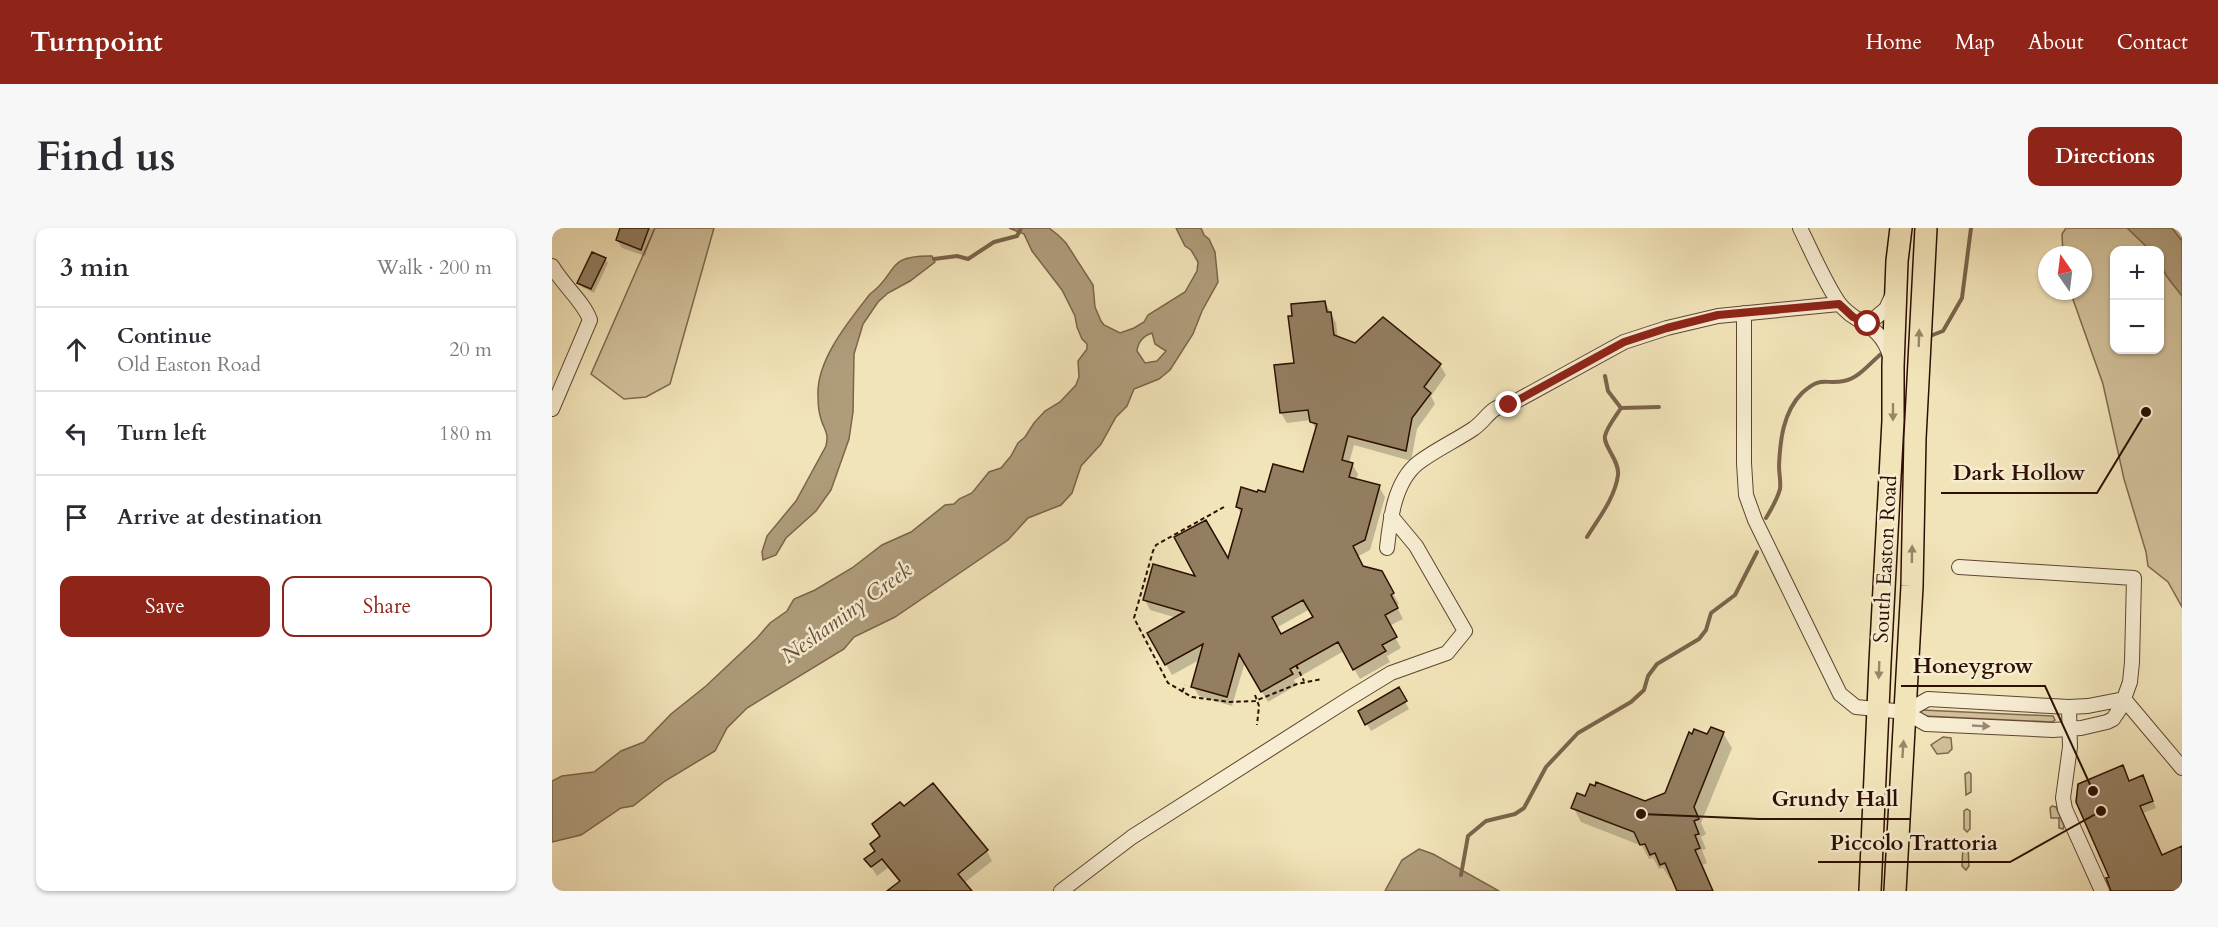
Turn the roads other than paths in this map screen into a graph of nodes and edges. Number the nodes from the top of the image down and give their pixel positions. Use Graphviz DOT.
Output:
graph roads {
  1 [pos="1800,228"];
  2 [pos="1901,228"];
  3 [pos="1926,228"];
  4 [pos="552,266"];
  5 [pos="1897,278"];
  6 [pos="1839,304"];
  7 [pos="1744,313"];
  8 [pos="1868,324"];
  9 [pos="1893,366"];
  10 [pos="552,409"];
  11 [pos="1391,516"];
  12 [pos="1386,548"];
  13 [pos="1959,567"];
  14 [pos="2124,699"];
  15 [pos="2069,707"];
  16 [pos="1878,710"];
  17 [pos="1905,711"];
  18 [pos="2070,729"];
  19 [pos="2182,768"];
  20 [pos="1061,891"];
  21 [pos="1870,891"];
  22 [pos="1895,891"];
  23 [pos="2102,891"];
  1 -- 6 [label="street"];
  2 -- 5 [label="highway, South Easton Road"];
  17 -- 3 [label="highway, South Easton Road, one-way"];
  4 -- 10 [label="street"];
  5 -- 8 [label="street"];
  5 -- 9 [label="highway, South Easton Road"];
  6 -- 7 [label="street"];
  6 -- 8 [label="street"];
  7 -- 11 [label="street"];
  7 -- 16 [label="street"];
  8 -- 9 [label="street"];
  9 -- 16 [label="highway, South Easton Road, one-way"];
  11 -- 12 [label="street"];
  11 -- 20 [label="street"];
  13 -- 14 [label="street"];
  14 -- 15 [label="street"];
  14 -- 18 [label="street"];
  14 -- 19 [label="street"];
  15 -- 17 [label="street"];
  15 -- 18 [label="street"];
  16 -- 17 [label="street"];
  16 -- 21 [label="highway, South Easton Road"];
  17 -- 18 [label="street, one-way"];
  22 -- 17 [label="highway, South Easton Road, one-way"];
  18 -- 23 [label="street"];
}
